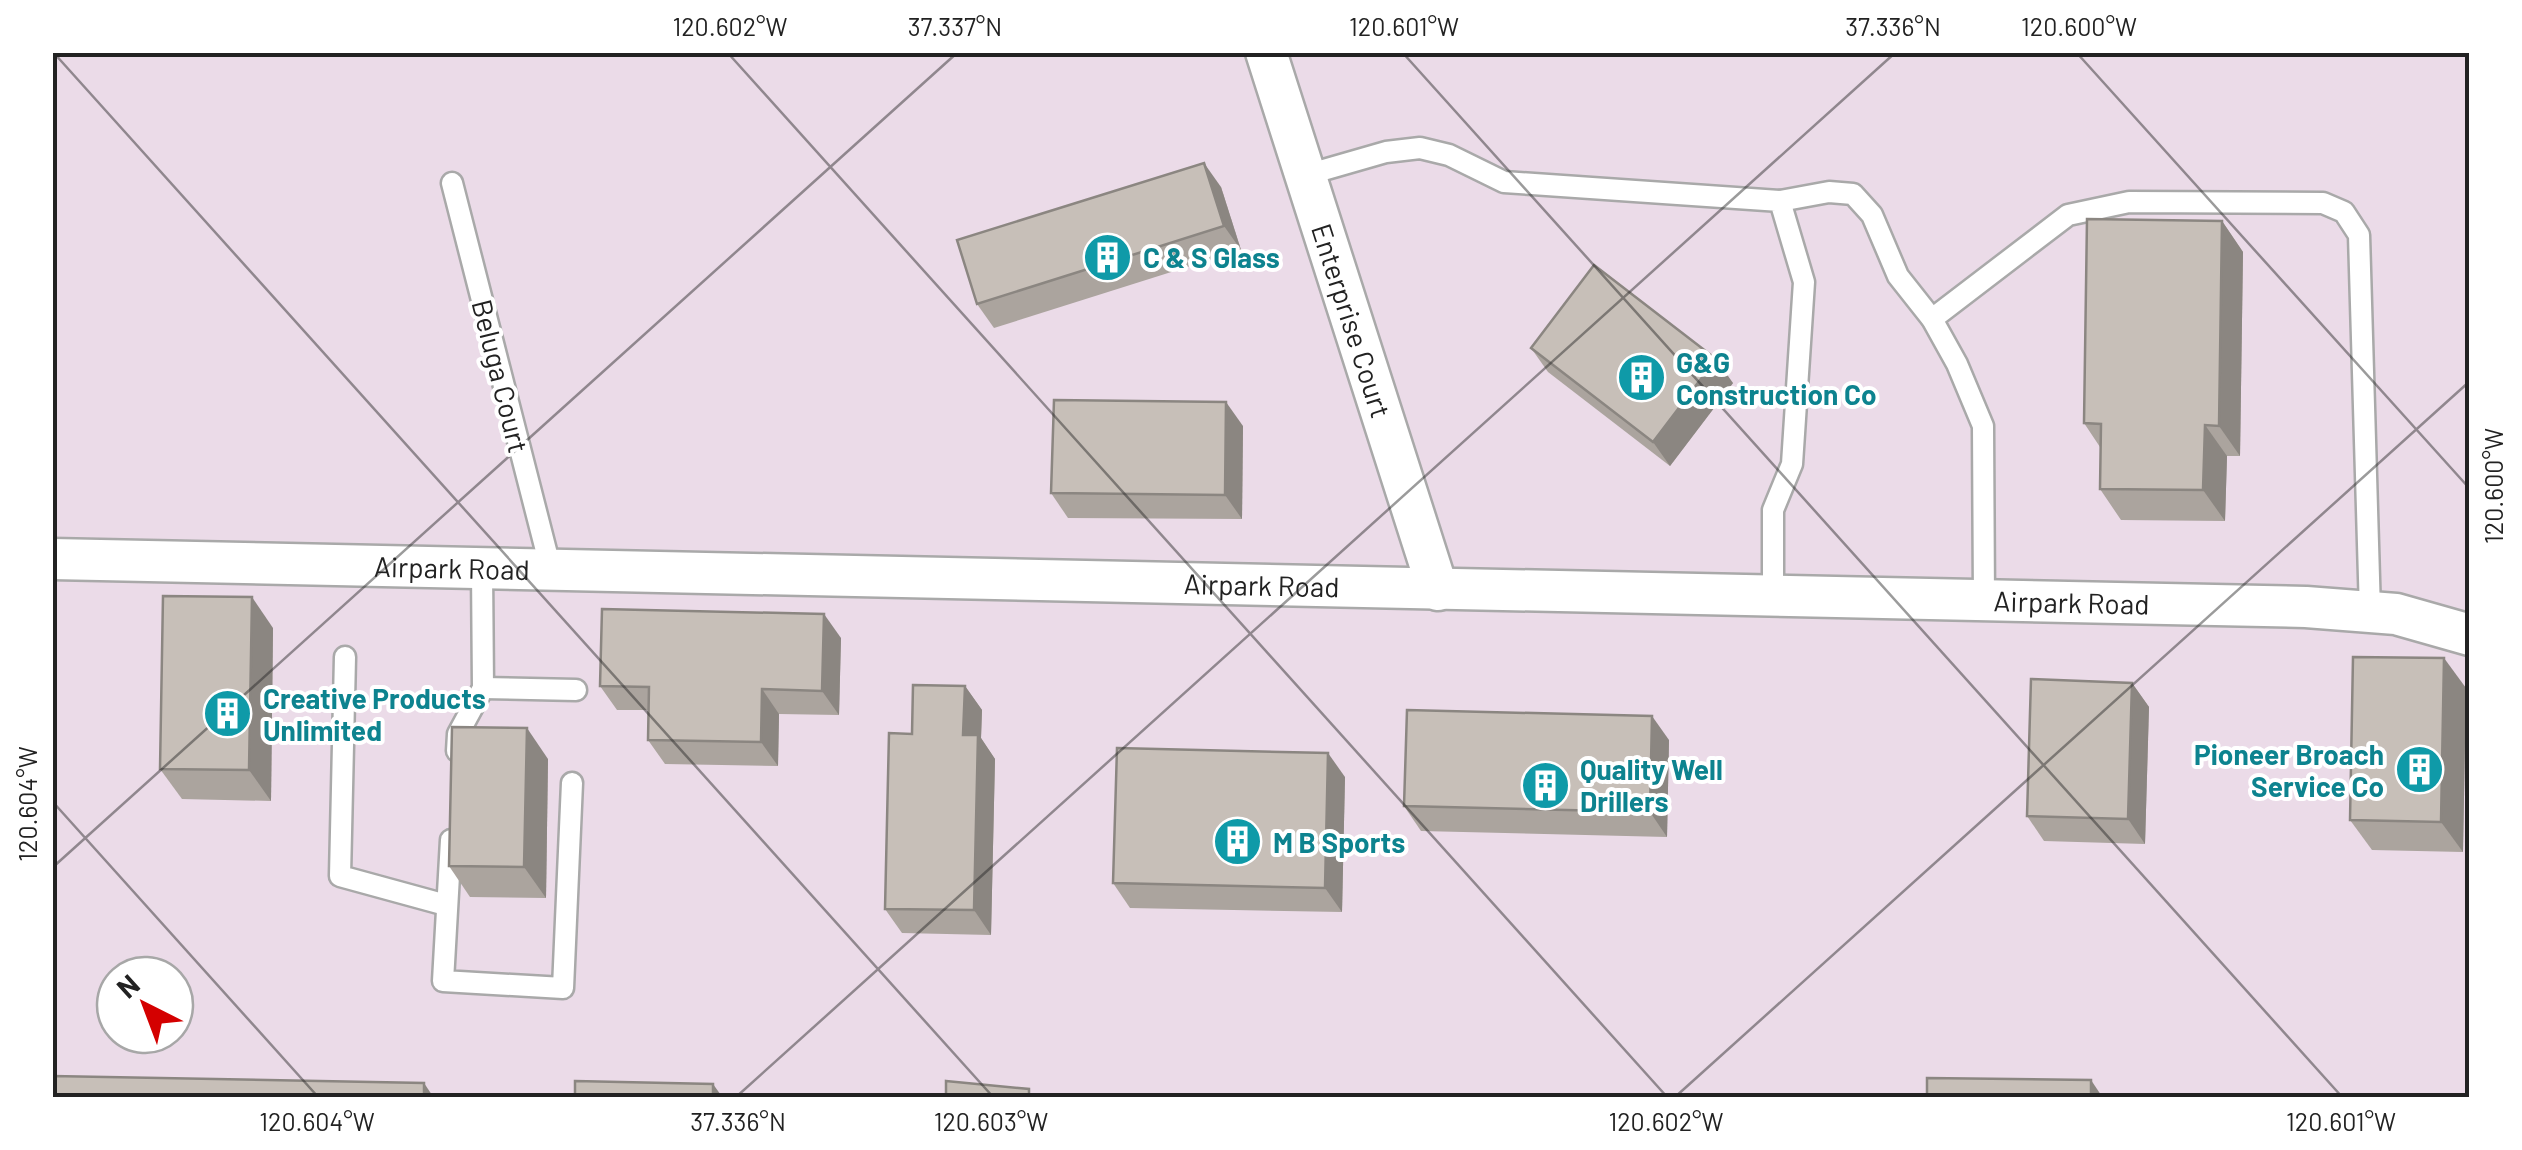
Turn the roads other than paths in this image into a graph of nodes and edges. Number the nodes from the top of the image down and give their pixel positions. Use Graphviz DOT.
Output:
graph roads {
  1 [pos="1266,52"];
  2 [pos="1306,175"];
  3 [pos="452,183"];
  4 [pos="1780,201"];
  5 [pos="1932,319"];
  6 [pos="52,559"];
  7 [pos="482,570"];
  8 [pos="551,570"];
  9 [pos="1438,590"];
  10 [pos="1773,596"];
  11 [pos="1984,600"];
  12 [pos="2370,612"];
  13 [pos="2470,635"];
  14 [pos="345,657"];
  15 [pos="484,688"];
  16 [pos="576,690"];
  17 [pos="456,768"];
  18 [pos="572,782"];
  19 [pos="453,819"];
  20 [pos="446,906"];
  1 -- 2 [label="street, Enterprise Court"];
  2 -- 4 [label="lane"];
  2 -- 9 [label="street, Enterprise Court"];
  3 -- 8 [label="lane, Beluga Court"];
  4 -- 5 [label="lane"];
  4 -- 10 [label="lane"];
  5 -- 11 [label="lane"];
  5 -- 12 [label="lane"];
  6 -- 7 [label="street, Airpark Road"];
  7 -- 8 [label="street, Airpark Road"];
  7 -- 15 [label="lane"];
  8 -- 9 [label="street, Airpark Road"];
  9 -- 10 [label="street, Airpark Road"];
  10 -- 11 [label="street, Airpark Road"];
  11 -- 12 [label="street, Airpark Road"];
  12 -- 13 [label="street, Airpark Road"];
  14 -- 20 [label="lane"];
  15 -- 16 [label="lane"];
  15 -- 17 [label="lane"];
  18 -- 20 [label="lane"];
  19 -- 20 [label="lane"];
}
